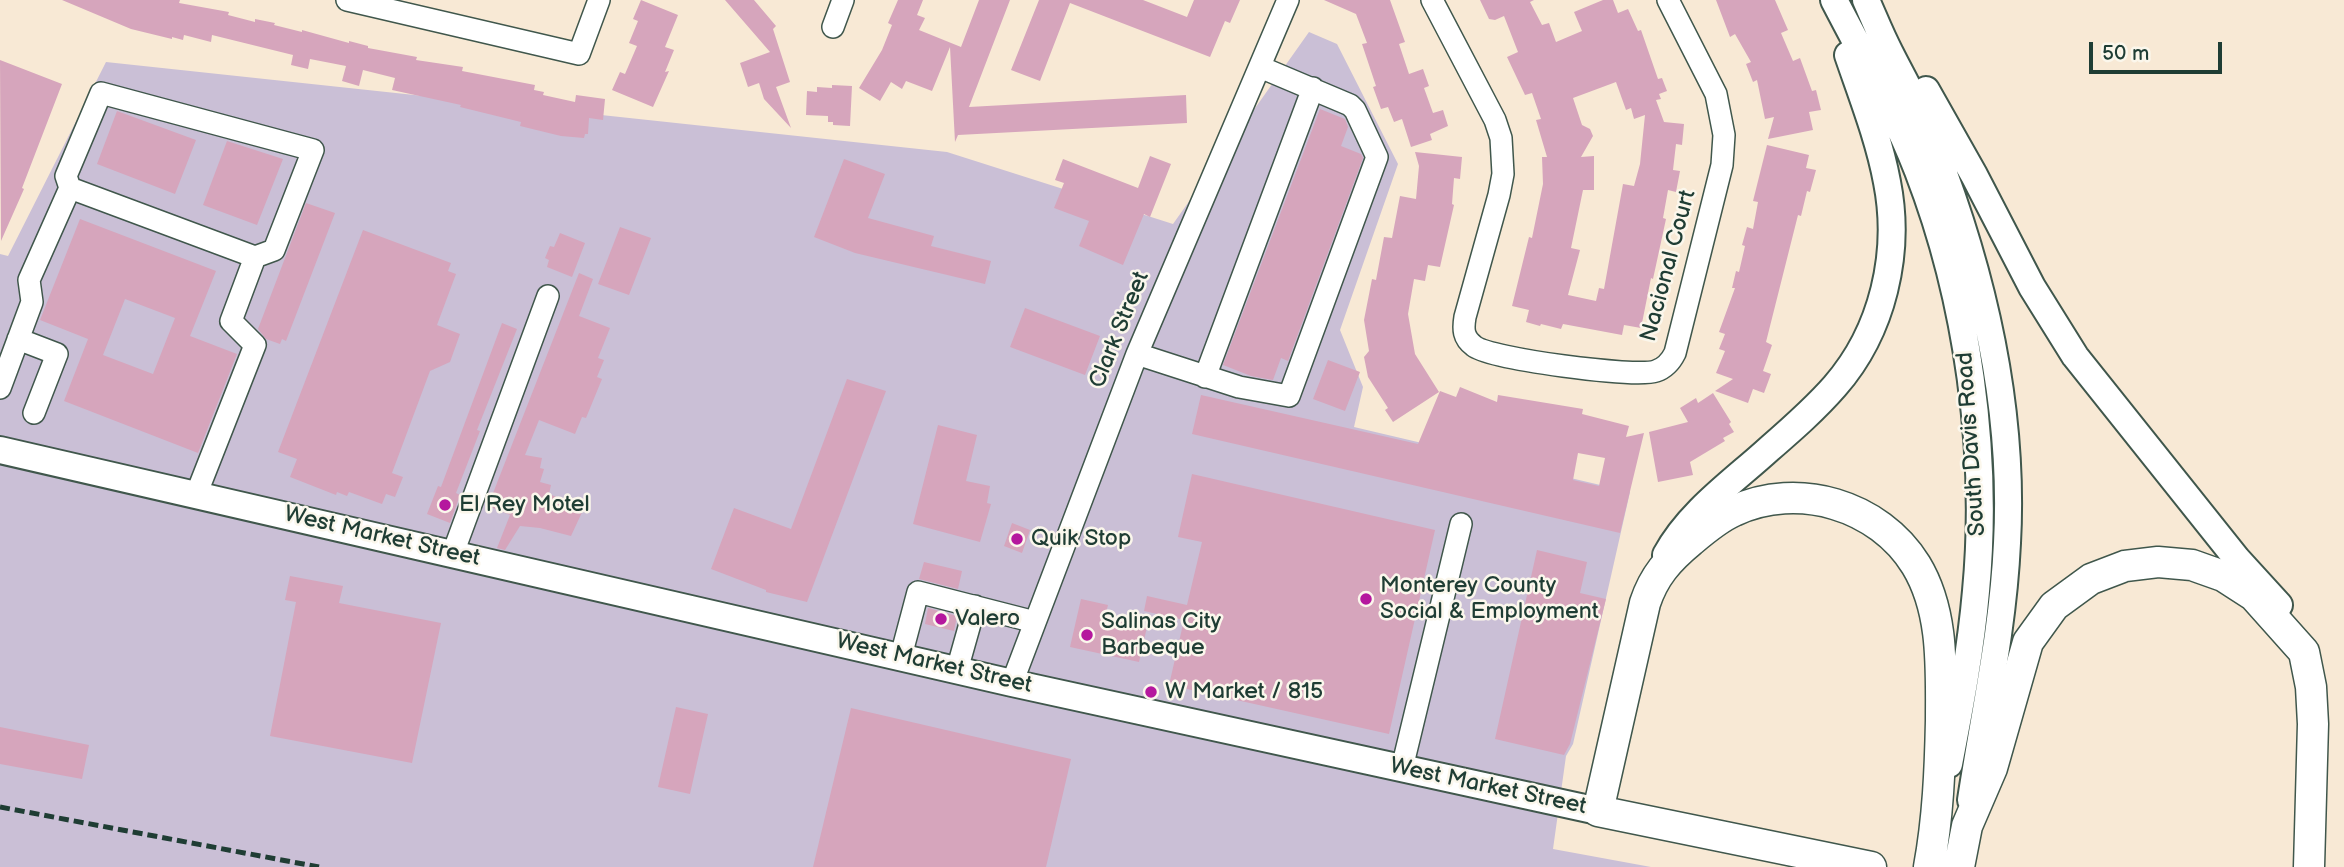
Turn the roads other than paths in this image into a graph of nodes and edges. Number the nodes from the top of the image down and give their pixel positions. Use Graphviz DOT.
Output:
graph roads {
  1 [pos="347,0"];
  2 [pos="599,0"];
  3 [pos="843,0"];
  4 [pos="1288,0"];
  5 [pos="1433,0"];
  6 [pos="1668,0"];
  7 [pos="1832,0"];
  8 [pos="1866,0"];
  9 [pos="1872,0"];
  10 [pos="833,27"];
  11 [pos="1260,67"];
  12 [pos="1313,88"];
  13 [pos="70,188"];
  14 [pos="255,257"];
  15 [pos="548,296"];
  16 [pos="18,339"];
  17 [pos="1137,354"];
  18 [pos="1205,377"];
  19 [pos="0,388"];
  20 [pos="34,413"];
  21 [pos="0,450"];
  22 [pos="196,495"];
  23 [pos="1461,524"];
  24 [pos="453,554"];
  25 [pos="1652,580"];
  26 [pos="975,606"];
  27 [pos="1035,622"];
  28 [pos="2304,652"];
  29 [pos="901,656"];
  30 [pos="957,670"];
  31 [pos="1012,683"];
  32 [pos="1402,768"];
  33 [pos="1598,811"];
  34 [pos="1937,823"];
  35 [pos="1968,826"];
  36 [pos="1871,867"];
  37 [pos="1929,867"];
  38 [pos="1959,867"];
  39 [pos="2309,867"];
  1 -- 2 [label="street"];
  3 -- 10 [label="street"];
  4 -- 11 [label="street, Clark Street"];
  5 -- 6 [label="street, Nacional Court"];
  7 -- 25 [label="main road"];
  7 -- 34 [label="main road, South Davis Road"];
  8 -- 35 [label="main road, South Davis Road"];
  9 -- 28 [label="main road"];
  11 -- 12 [label="street"];
  11 -- 17 [label="street, Clark Street"];
  12 -- 18 [label="street"];
  12 -- 18 [label="street"];
  13 -- 14 [label="street"];
  13 -- 14 [label="street"];
  13 -- 16 [label="street"];
  14 -- 22 [label="street"];
  15 -- 24 [label="street"];
  16 -- 19 [label="street"];
  16 -- 20 [label="street"];
  17 -- 18 [label="street"];
  17 -- 27 [label="street, Clark Street"];
  21 -- 22 [label="main road, West Market Street"];
  22 -- 24 [label="main road, West Market Street"];
  23 -- 32 [label="street"];
  24 -- 29 [label="main road, West Market Street"];
  25 -- 33 [label="highway"];
  25 -- 34 [label="highway"];
  26 -- 27 [label="street"];
  26 -- 29 [label="street"];
  26 -- 30 [label="street"];
  27 -- 31 [label="street, Clark Street"];
  28 -- 35 [label="highway"];
  28 -- 39 [label="highway"];
  29 -- 30 [label="main road, West Market Street"];
  30 -- 31 [label="main road, West Market Street"];
  31 -- 32 [label="main road, West Market Street"];
  32 -- 33 [label="main road, West Market Street"];
  33 -- 36 [label="highway, West Market Street"];
  34 -- 37 [label="highway, South Davis Road"];
  35 -- 38 [label="highway"];
}
